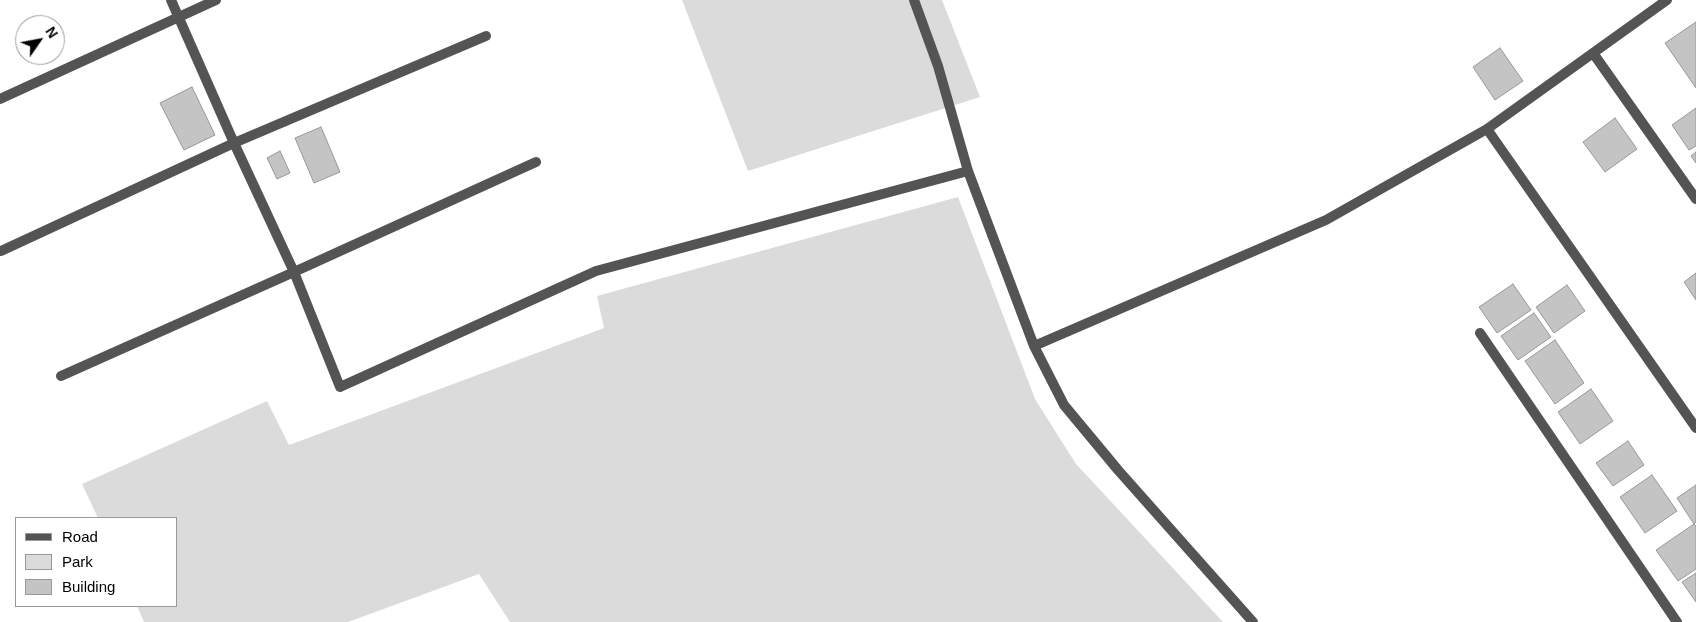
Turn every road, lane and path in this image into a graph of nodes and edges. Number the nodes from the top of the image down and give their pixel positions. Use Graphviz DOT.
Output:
graph roads {
  1 [pos="170,0"];
  2 [pos="216,0"];
  3 [pos="914,0"];
  4 [pos="1667,0"];
  5 [pos="178,16"];
  6 [pos="486,36"];
  7 [pos="1593,53"];
  8 [pos="0,99"];
  9 [pos="1487,129"];
  10 [pos="234,143"];
  11 [pos="536,162"];
  12 [pos="968,171"];
  13 [pos="1696,198"];
  14 [pos="1,251"];
  15 [pos="294,272"];
  16 [pos="1480,333"];
  17 [pos="1034,346"];
  18 [pos="61,376"];
  19 [pos="1696,428"];
  20 [pos="1253,622"];
  21 [pos="1677,622"];
  1 -- 5 [label="street"];
  2 -- 5 [label="street"];
  3 -- 12 [label="street"];
  4 -- 7 [label="street"];
  5 -- 8 [label="street"];
  5 -- 10 [label="street"];
  6 -- 10 [label="street"];
  7 -- 9 [label="street"];
  7 -- 13 [label="street"];
  9 -- 17 [label="street"];
  9 -- 19 [label="street"];
  10 -- 14 [label="street"];
  10 -- 15 [label="street"];
  11 -- 15 [label="street"];
  12 -- 15 [label="street"];
  12 -- 17 [label="street"];
  15 -- 18 [label="street"];
  16 -- 21 [label="street"];
  17 -- 20 [label="street"];
}
